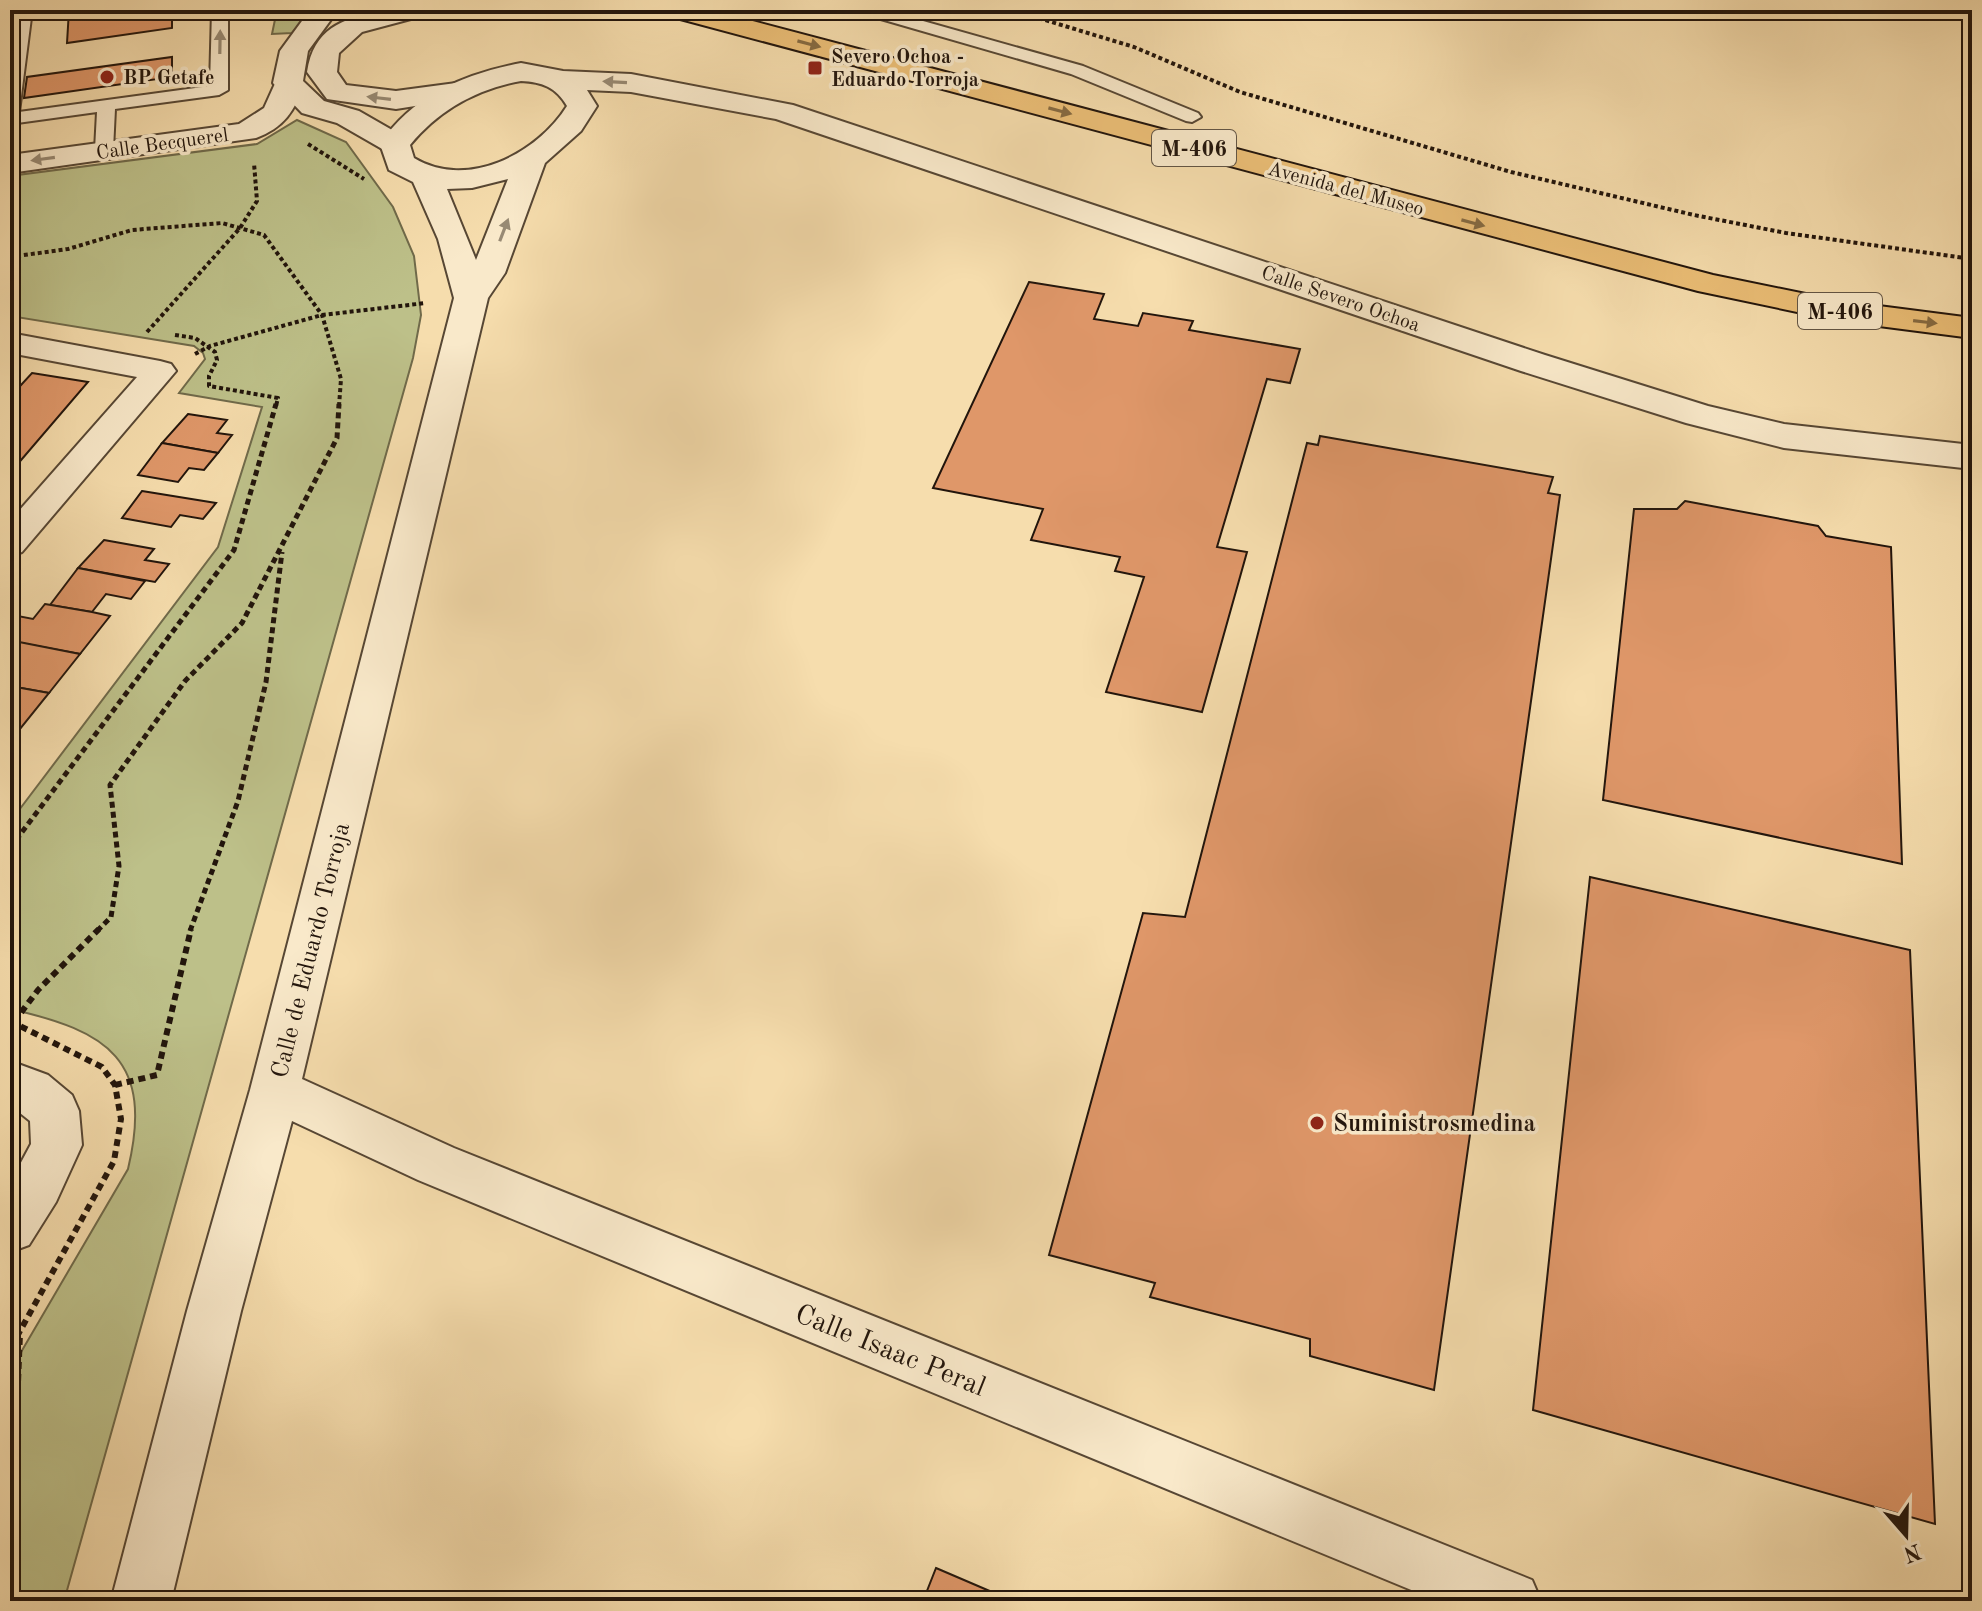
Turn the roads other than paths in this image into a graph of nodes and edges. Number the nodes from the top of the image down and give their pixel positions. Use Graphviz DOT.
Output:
graph roads {
  1 [pos="24,10"];
  2 [pos="220,10"];
  3 [pos="324,10"];
  4 [pos="412,10"];
  5 [pos="679,10"];
  6 [pos="896,10"];
  7 [pos="852,16"];
  8 [pos="913,23"];
  9 [pos="14,59"];
  10 [pos="564,80"];
  11 [pos="288,83"];
  12 [pos="456,92"];
  13 [pos="719,101"];
  14 [pos="106,105"];
  15 [pos="599,114"];
  16 [pos="10,117"];
  17 [pos="1192,117"];
  18 [pos="395,144"];
  19 [pos="104,150"];
  20 [pos="531,159"];
  21 [pos="10,164"];
  22 [pos="426,177"];
  23 [pos="471,298"];
  24 [pos="1972,301"];
  25 [pos="1972,328"];
  26 [pos="10,343"];
  27 [pos="1972,457"];
  28 [pos="10,544"];
  29 [pos="10,1083"];
  30 [pos="275,1090"];
  31 [pos="10,1228"];
  32 [pos="141,1601"];
  33 [pos="1511,1601"];
  1 -- 9 [label="lane"];
  14 -- 2 [label="lane, one-way"];
  3 -- 11 [label="street, Calle Becquerel"];
  12 -- 4 [label="street, one-way"];
  5 -- 25 [label="highway, Avenida del Museo / M-406, one-way"];
  6 -- 8 [label="lane"];
  7 -- 8 [label="lane"];
  7 -- 17 [label="highway, Avenida del Museo / M-406"];
  8 -- 17 [label="lane"];
  9 -- 16 [label="lane"];
  10 -- 12 [label="street, Calle Severo Ochoa"];
  13 -- 10 [label="street, Calle Severo Ochoa, one-way"];
  10 -- 15 [label="street"];
  11 -- 18 [label="street"];
  11 -- 19 [label="street, Calle Becquerel"];
  12 -- 18 [label="street"];
  13 -- 15 [label="street, Calle Severo Ochoa"];
  13 -- 27 [label="street, Calle Severo Ochoa"];
  14 -- 16 [label="lane"];
  14 -- 19 [label="lane"];
  15 -- 20 [label="street"];
  17 -- 24 [label="highway, Avenida del Museo / M-406"];
  18 -- 22 [label="street"];
  19 -- 21 [label="street, Calle Becquerel, one-way"];
  20 -- 22 [label="street"];
  23 -- 20 [label="street, Calle de Eduardo Torroja, one-way"];
  22 -- 23 [label="street, Calle de Eduardo Torroja"];
  23 -- 30 [label="street, Calle de Eduardo Torroja"];
  26 -- 28 [label="street"];
  29 -- 31 [label="street"];
  30 -- 32 [label="street, Calle de Eduardo Torroja"];
  30 -- 33 [label="street, Calle Isaac Peral"];
}
